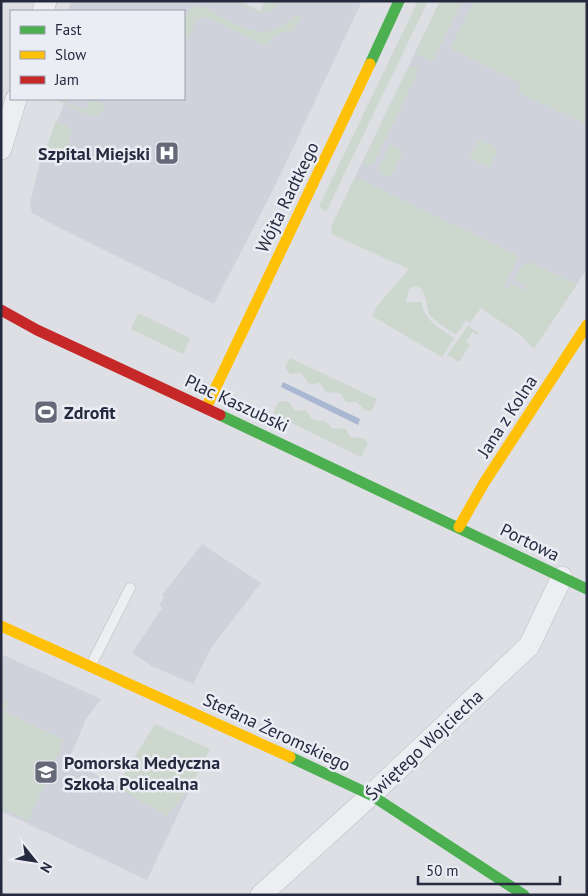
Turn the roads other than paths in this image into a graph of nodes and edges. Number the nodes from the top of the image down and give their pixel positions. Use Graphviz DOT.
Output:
graph roads {
  1 [pos="399,1"];
  2 [pos="16,100"];
  3 [pos="1,149"];
  4 [pos="1,310"];
  5 [pos="587,326"];
  6 [pos="206,408"];
  7 [pos="458,527"];
  8 [pos="562,577"];
  9 [pos="130,588"];
  10 [pos="587,589"];
  11 [pos="1,626"];
  12 [pos="90,666"];
  13 [pos="371,795"];
  14 [pos="260,895"];
  15 [pos="524,895"];
  1 -- 6 [label="street, Wójta Radtkego"];
  2 -- 3 [label="street"];
  4 -- 6 [label="street, Plac Kaszubski"];
  5 -- 7 [label="street, Jana z Kolna"];
  6 -- 7 [label="street, Plac Kaszubski"];
  7 -- 8 [label="street, Portowa"];
  8 -- 10 [label="street, Portowa"];
  8 -- 13 [label="street, Świętego Wojciecha"];
  9 -- 12 [label="lane"];
  11 -- 12 [label="street, Stefana Żeromskiego"];
  12 -- 13 [label="street, Stefana Żeromskiego"];
  13 -- 14 [label="street, Świętego Wojciecha"];
  13 -- 15 [label="street, Stefana Żeromskiego"];
}
